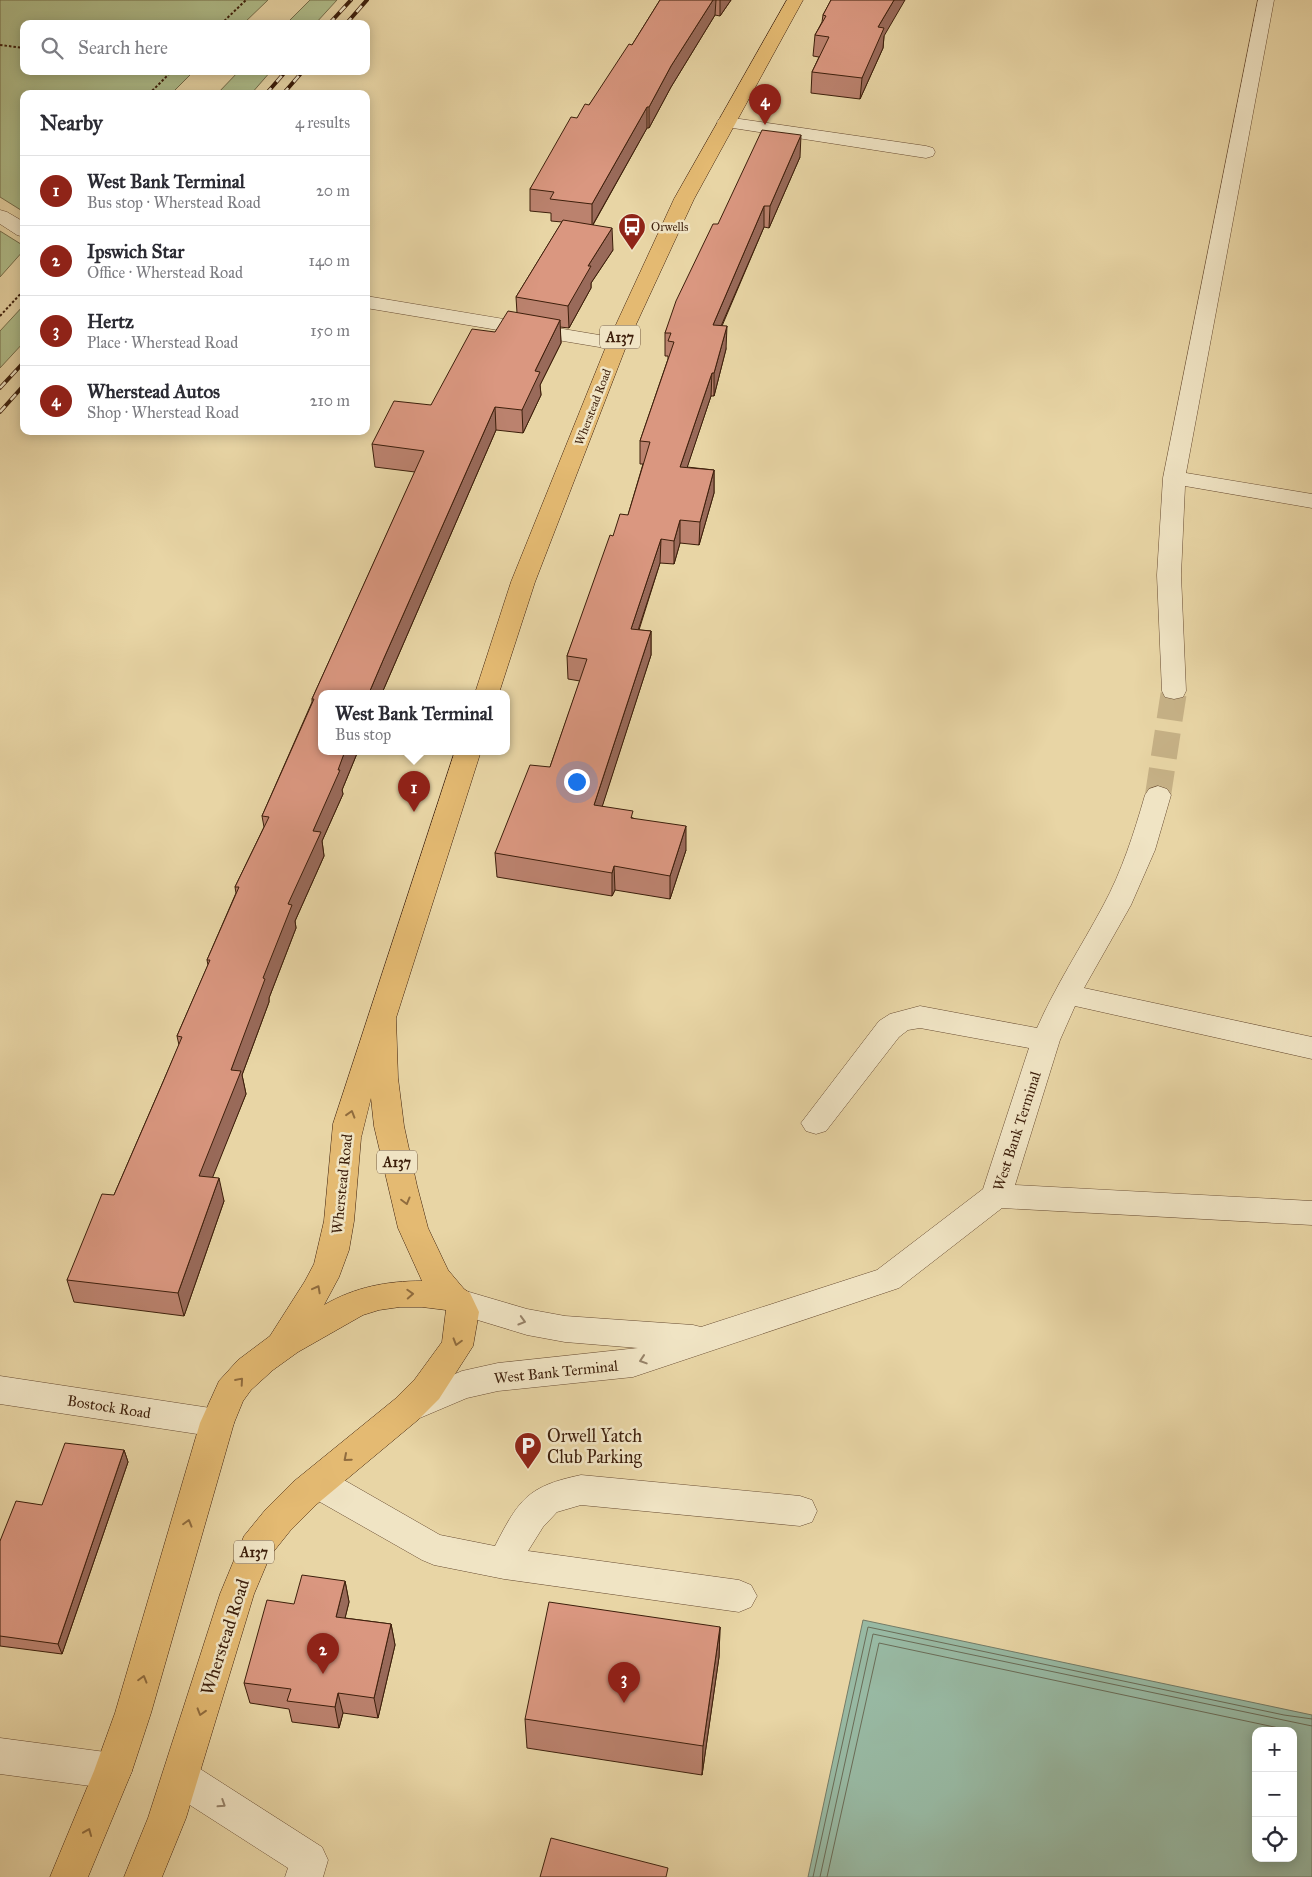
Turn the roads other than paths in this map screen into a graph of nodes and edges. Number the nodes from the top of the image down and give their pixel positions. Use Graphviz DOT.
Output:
graph roads {
  1 [pos="795,0"];
  2 [pos="1266,0"];
  3 [pos="726,122"];
  4 [pos="926,152"];
  5 [pos="0,216"];
  6 [pos="20,228"];
  7 [pos="370,303"];
  8 [pos="617,344"];
  9 [pos="1174,478"];
  10 [pos="1312,501"];
  11 [pos="488,690"];
  12 [pos="1174,691"];
  13 [pos="467,755"];
  14 [pos="1158,795"];
  15 [pos="1066,994"];
  16 [pos="382,1014"];
  17 [pos="1046,1040"];
  18 [pos="1312,1048"];
  19 [pos="816,1123"];
  20 [pos="996,1196"];
  21 [pos="1312,1213"];
  22 [pos="456,1300"];
  23 [pos="706,1339"];
  24 [pos="282,1345"];
  25 [pos="0,1390"];
  26 [pos="407,1409"];
  27 [pos="217,1423"];
  28 [pos="318,1483"];
  29 [pos="800,1511"];
  30 [pos="504,1563"];
  31 [pos="739,1596"];
  32 [pos="0,1756"];
  33 [pos="113,1771"];
  34 [pos="181,1778"];
  35 [pos="69,1877"];
  36 [pos="143,1877"];
  37 [pos="304,1877"];
  1 -- 3 [label="main road, Wherstead Road / A137"];
  2 -- 9 [label="street"];
  3 -- 4 [label="street"];
  3 -- 8 [label="main road, Wherstead Road / A137"];
  5 -- 6 [label="street"];
  7 -- 8 [label="street"];
  8 -- 11 [label="main road, Wherstead Road / A137"];
  9 -- 10 [label="street"];
  9 -- 12 [label="street"];
  13 -- 16 [label="main road, Wherstead Road / A137"];
  14 -- 15 [label="street, West Bank Terminal"];
  15 -- 17 [label="street, West Bank Terminal"];
  15 -- 18 [label="street"];
  16 -- 22 [label="main road, Wherstead Road / A137, one-way"];
  24 -- 16 [label="main road, Wherstead Road / A137, one-way"];
  17 -- 19 [label="street"];
  17 -- 20 [label="street, West Bank Terminal"];
  20 -- 21 [label="street"];
  20 -- 23 [label="street, West Bank Terminal"];
  22 -- 23 [label="street, West Bank Terminal, one-way"];
  24 -- 22 [label="main road, Wherstead Road / A137, one-way"];
  22 -- 26 [label="main road, Wherstead Road / A137, one-way"];
  23 -- 26 [label="street, West Bank Terminal, one-way"];
  27 -- 24 [label="main road, Wherstead Road / A137, one-way"];
  25 -- 27 [label="street, Bostock Road"];
  26 -- 28 [label="main road, Wherstead Road / A137, one-way"];
  33 -- 27 [label="main road, Wherstead Road / A137, one-way"];
  28 -- 30 [label="street"];
  28 -- 34 [label="main road, Wherstead Road / A137, one-way"];
  29 -- 30 [label="street"];
  30 -- 31 [label="street"];
  32 -- 33 [label="street"];
  35 -- 33 [label="main road, Wherstead Road / A137, one-way"];
  34 -- 36 [label="main road, Wherstead Road / A137"];
  34 -- 37 [label="street, one-way"];
}
